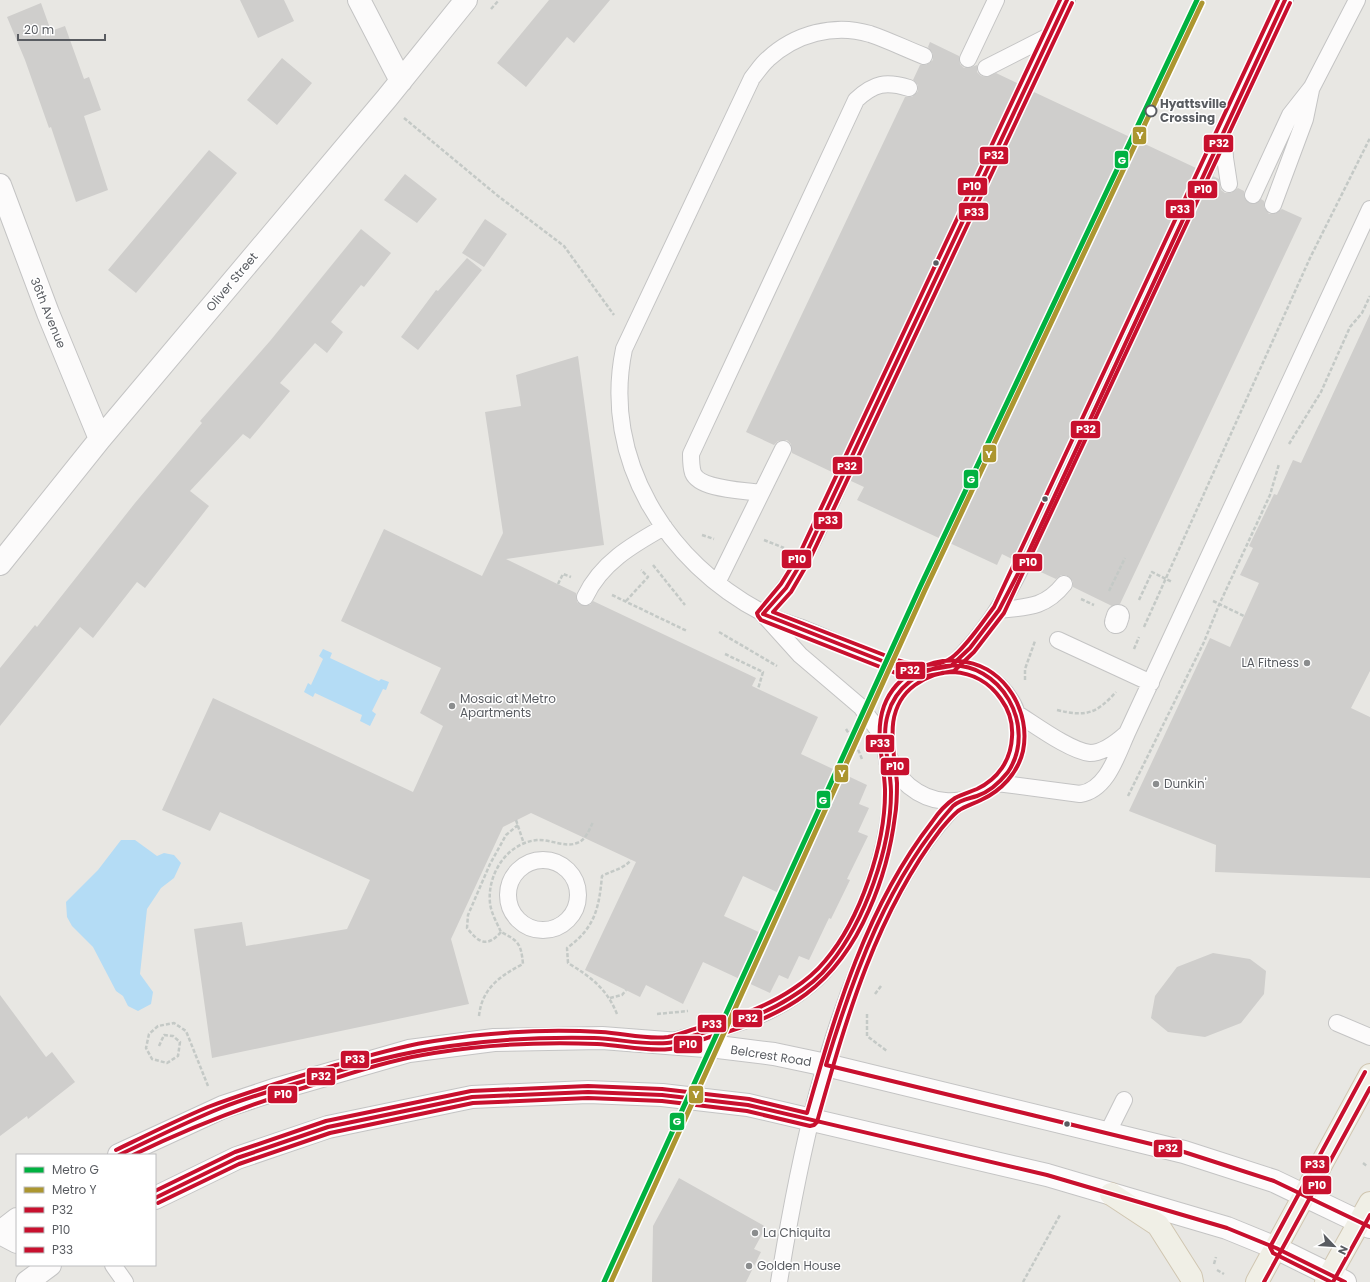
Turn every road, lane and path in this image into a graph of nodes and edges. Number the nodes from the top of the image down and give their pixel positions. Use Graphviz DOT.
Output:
graph roads {
  1 [pos="359,0"];
  2 [pos="466,0"];
  3 [pos="996,0"];
  4 [pos="1067,0"];
  5 [pos="1285,0"];
  6 [pos="1357,0"];
  7 [pos="1051,35"];
  8 [pos="924,56"];
  9 [pos="968,60"];
  10 [pos="986,68"];
  11 [pos="401,81"];
  12 [pos="1026,87"];
  13 [pos="1312,87"];
  14 [pos="909,88"];
  15 [pos="400,115"];
  16 [pos="1224,130"];
  17 [pos="1370,138"];
  18 [pos="1205,172"];
  19 [pos="1229,184"];
  20 [pos="0,185"];
  21 [pos="1253,195"];
  22 [pos="1273,205"];
  23 [pos="1370,209"];
  24 [pos="1370,296"];
  25 [pos="614,314"];
  26 [pos="100,439"];
  27 [pos="783,449"];
  28 [pos="1285,449"];
  29 [pos="1280,461"];
  30 [pos="842,478"];
  31 [pos="760,492"];
  32 [pos="664,527"];
  33 [pos="697,530"];
  34 [pos="718,537"];
  35 [pos="758,537"];
  36 [pos="787,550"];
  37 [pos="1125,558"];
  38 [pos="0,564"];
  39 [pos="1023,564"];
  40 [pos="653,565"];
  41 [pos="636,574"];
  42 [pos="578,580"];
  43 [pos="717,583"];
  44 [pos="558,584"];
  45 [pos="1064,584"];
  46 [pos="614,589"];
  47 [pos="1108,594"];
  48 [pos="585,597"];
  49 [pos="626,602"];
  50 [pos="685,605"];
  51 [pos="998,610"];
  52 [pos="763,614"];
  53 [pos="687,631"];
  54 [pos="719,632"];
  55 [pos="1058,640"];
  56 [pos="1133,652"];
  57 [pos="725,654"];
  58 [pos="951,666"];
  59 [pos="779,668"];
  60 [pos="926,671"];
  61 [pos="1151,683"];
  62 [pos="758,689"];
  63 [pos="1118,690"];
  64 [pos="1016,713"];
  65 [pos="1074,714"];
  66 [pos="844,724"];
  67 [pos="1127,733"];
  68 [pos="886,745"];
  69 [pos="864,766"];
  70 [pos="997,783"];
  71 [pos="1128,796"];
  72 [pos="960,801"];
  73 [pos="516,820"];
  74 [pos="593,822"];
  75 [pos="518,825"];
  76 [pos="524,844"];
  77 [pos="631,860"];
  78 [pos="574,911"];
  79 [pos="501,932"];
  80 [pos="881,986"];
  81 [pos="626,990"];
  82 [pos="610,998"];
  83 [pos="872,999"];
  84 [pos="867,1011"];
  85 [pos="610,1015"];
  86 [pos="479,1019"];
  87 [pos="1337,1023"];
  88 [pos="1370,1037"];
  89 [pos="667,1043"];
  90 [pos="159,1046"];
  91 [pos="889,1053"];
  92 [pos="826,1065"];
  93 [pos="1370,1075"];
  94 [pos="209,1089"];
  95 [pos="1124,1100"];
  96 [pos="811,1120"];
  97 [pos="1107,1134"];
  98 [pos="121,1154"];
  99 [pos="1363,1163"];
  100 [pos="1367,1166"];
  101 [pos="1111,1194"];
  102 [pos="1305,1195"];
  103 [pos="156,1198"];
  104 [pos="1370,1203"];
  105 [pos="1060,1215"];
  106 [pos="16,1220"];
  107 [pos="1365,1224"];
  108 [pos="0,1232"];
  109 [pos="16,1241"];
  110 [pos="1276,1248"];
  111 [pos="49,1266"];
  112 [pos="114,1266"];
  113 [pos="1334,1280"];
  114 [pos="27,1282"];
  115 [pos="125,1282"];
  116 [pos="779,1282"];
  117 [pos="1023,1282"];
  118 [pos="1192,1282"];
  119 [pos="1257,1282"];
  1 -- 11 [label="main road"];
  2 -- 11 [label="main road, Oliver Street"];
  3 -- 9 [label="lane"];
  4 -- 7 [label="lane"];
  5 -- 16 [label="lane"];
  6 -- 13 [label="lane"];
  7 -- 10 [label="lane"];
  7 -- 12 [label="lane"];
  8 -- 32 [label="lane"];
  11 -- 26 [label="main road, Oliver Street"];
  13 -- 21 [label="lane"];
  13 -- 22 [label="lane"];
  14 -- 31 [label="lane"];
  15 -- 25 [label="path"];
  16 -- 18 [label="lane"];
  16 -- 19 [label="lane"];
  17 -- 56 [label="path"];
  20 -- 26 [label="main road, 36th Avenue"];
  23 -- 61 [label="lane"];
  24 -- 28 [label="path"];
  26 -- 38 [label="main road, Oliver Street"];
  27 -- 31 [label="lane"];
  29 -- 71 [label="path"];
  30 -- 52 [label="lane"];
  31 -- 43 [label="lane"];
  32 -- 43 [label="lane"];
  32 -- 48 [label="lane"];
  33 -- 34 [label="path"];
  35 -- 36 [label="path"];
  37 -- 47 [label="path"];
  39 -- 51 [label="lane"];
  40 -- 50 [label="path"];
  41 -- 49 [label="path"];
  42 -- 44 [label="path"];
  43 -- 52 [label="lane"];
  45 -- 51 [label="lane"];
  46 -- 49 [label="path"];
  49 -- 53 [label="path"];
  51 -- 58 [label="lane"];
  52 -- 60 [label="lane"];
  52 -- 68 [label="lane"];
  54 -- 59 [label="path"];
  55 -- 61 [label="lane"];
  57 -- 62 [label="path"];
  58 -- 60 [label="lane"];
  58 -- 64 [label="lane"];
  60 -- 68 [label="lane"];
  61 -- 67 [label="lane"];
  63 -- 65 [label="path"];
  64 -- 67 [label="lane"];
  64 -- 70 [label="lane"];
  66 -- 69 [label="path"];
  67 -- 70 [label="lane"];
  68 -- 72 [label="lane"];
  68 -- 89 [label="lane"];
  70 -- 72 [label="lane"];
  72 -- 92 [label="lane"];
  73 -- 75 [label="path"];
  74 -- 76 [label="path"];
  75 -- 76 [label="path"];
  75 -- 79 [label="path"];
  76 -- 79 [label="path"];
  77 -- 82 [label="path"];
  78 -- 78 [label="lane"];
  79 -- 86 [label="path"];
  80 -- 83 [label="path"];
  81 -- 82 [label="path"];
  82 -- 85 [label="path"];
  84 -- 91 [label="path"];
  87 -- 88 [label="lane"];
  89 -- 92 [label="main road, Belcrest Road"];
  89 -- 98 [label="main road, Belcrest Road"];
  90 -- 94 [label="path"];
  92 -- 96 [label="lane"];
  92 -- 97 [label="main road, Belcrest Road"];
  93 -- 102 [label="main road"];
  95 -- 97 [label="lane"];
  96 -- 101 [label="main road"];
  96 -- 103 [label="main road"];
  96 -- 116 [label="lane"];
  97 -- 102 [label="main road, Belcrest Road"];
  99 -- 100 [label="path"];
  101 -- 110 [label="main road"];
  101 -- 118 [label="main road"];
  102 -- 107 [label="main road, Belcrest Road"];
  102 -- 110 [label="main road"];
  104 -- 107 [label="main road"];
  105 -- 117 [label="path"];
  106 -- 108 [label="main road"];
  107 -- 113 [label="main road"];
  108 -- 109 [label="main road"];
  110 -- 113 [label="main road"];
  110 -- 119 [label="main road"];
  111 -- 114 [label="main road"];
  112 -- 115 [label="lane"];
}
